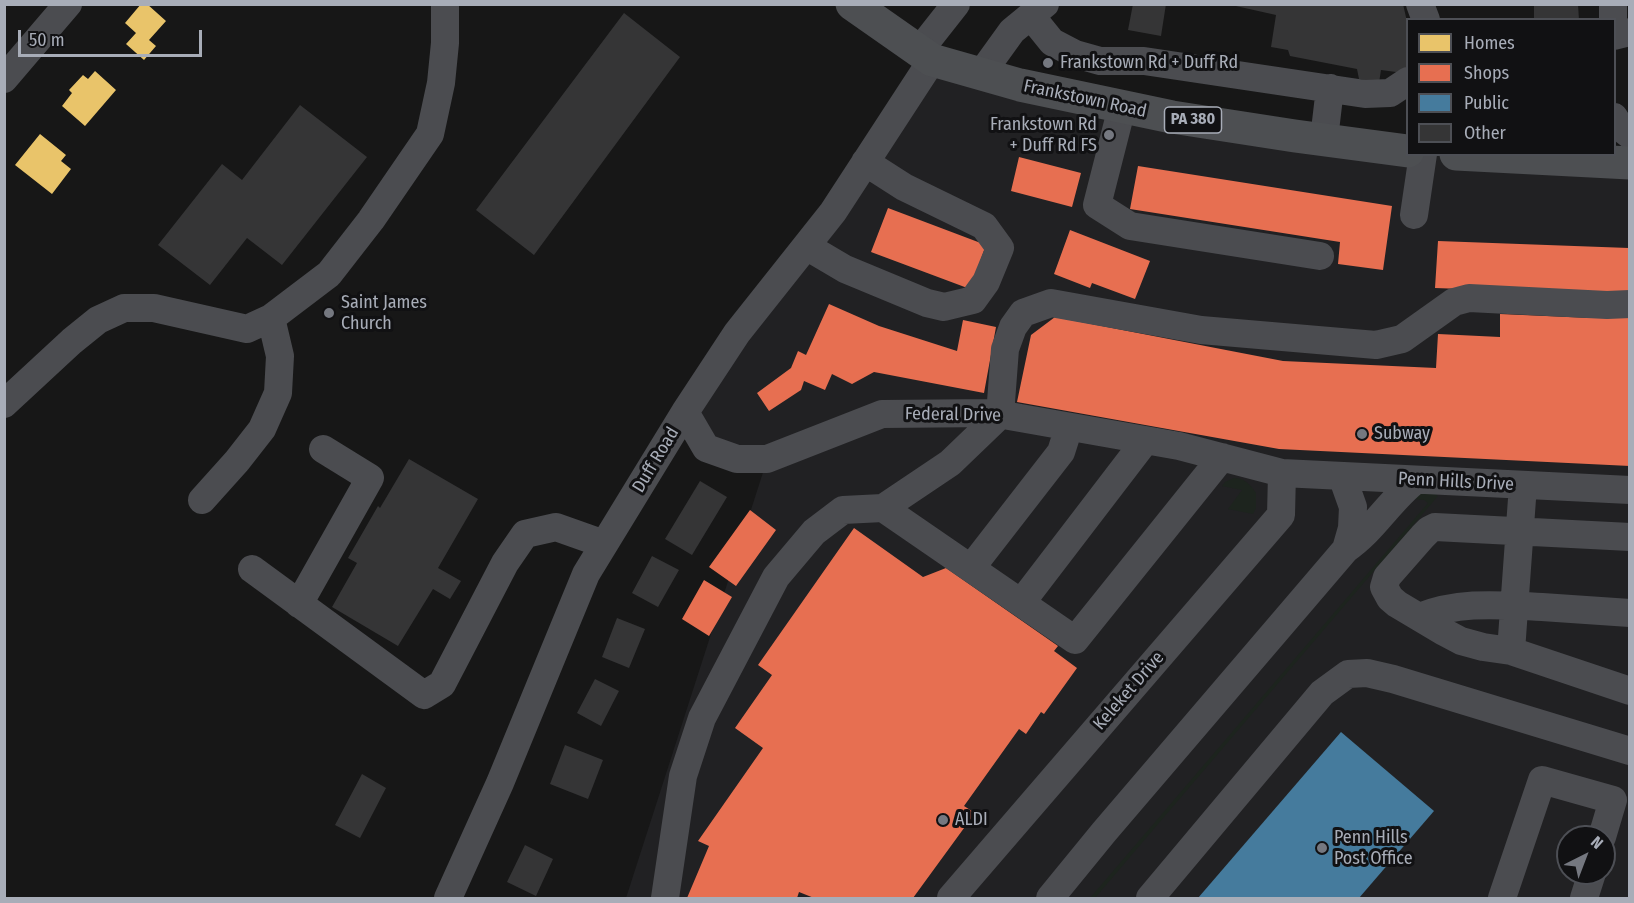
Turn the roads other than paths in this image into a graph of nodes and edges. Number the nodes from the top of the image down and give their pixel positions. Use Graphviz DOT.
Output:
graph roads {
  1 [pos="68,4"];
  2 [pos="444,4"];
  3 [pos="852,4"];
  4 [pos="956,4"];
  5 [pos="1038,10"];
  6 [pos="925,56"];
  7 [pos="981,74"];
  8 [pos="4,79"];
  9 [pos="1406,82"];
  10 [pos="1330,88"];
  11 [pos="1122,107"];
  12 [pos="1616,120"];
  13 [pos="1629,135"];
  14 [pos="1324,139"];
  15 [pos="1406,151"];
  16 [pos="1423,156"];
  17 [pos="1515,156"];
  18 [pos="1545,157"];
  19 [pos="865,162"];
  20 [pos="1629,164"];
  21 [pos="1414,215"];
  22 [pos="806,246"];
  23 [pos="1320,256"];
  24 [pos="1629,304"];
  25 [pos="259,324"];
  26 [pos="4,404"];
  27 [pos="685,412"];
  28 [pos="1000,415"];
  29 [pos="1069,427"];
  30 [pos="1144,441"];
  31 [pos="323,449"];
  32 [pos="1222,457"];
  33 [pos="1282,473"];
  34 [pos="1342,476"];
  35 [pos="1416,480"];
  36 [pos="1523,485"];
  37 [pos="1629,490"];
  38 [pos="202,500"];
  39 [pos="883,508"];
  40 [pos="1520,532"];
  41 [pos="1629,537"];
  42 [pos="604,544"];
  43 [pos="1346,549"];
  44 [pos="971,568"];
  45 [pos="252,569"];
  46 [pos="1022,603"];
  47 [pos="299,604"];
  48 [pos="1515,606"];
  49 [pos="1629,612"];
  50 [pos="1419,617"];
  51 [pos="1511,651"];
  52 [pos="1629,691"];
  53 [pos="1629,751"];
  54 [pos="1606,825"];
  55 [pos="448,898"];
  56 [pos="665,898"];
  57 [pos="951,898"];
  58 [pos="1050,898"];
  59 [pos="1150,898"];
  60 [pos="1502,898"];
  1 -- 8 [label="street"];
  2 -- 25 [label="street"];
  3 -- 6 [label="main road, Frankstown Road / PA 380"];
  4 -- 6 [label="street, Duff Road"];
  5 -- 7 [label="street"];
  5 -- 10 [label="street"];
  6 -- 7 [label="main road, Frankstown Road / PA 380"];
  6 -- 19 [label="street, Duff Road"];
  7 -- 11 [label="main road, Frankstown Road / PA 380"];
  9 -- 10 [label="street"];
  10 -- 14 [label="street"];
  11 -- 14 [label="main road, Frankstown Road / PA 380"];
  11 -- 23 [label="street"];
  12 -- 13 [label="street"];
  14 -- 15 [label="main road, Frankstown Road / PA 380"];
  16 -- 21 [label="street"];
  17 -- 18 [label="main road"];
  18 -- 20 [label="main road"];
  19 -- 22 [label="street, Duff Road"];
  19 -- 22 [label="street"];
  22 -- 27 [label="street, Duff Road"];
  24 -- 28 [label="street"];
  25 -- 26 [label="street"];
  25 -- 38 [label="street"];
  27 -- 28 [label="street, Federal Drive"];
  27 -- 42 [label="street, Duff Road"];
  28 -- 29 [label="street, Federal Drive"];
  28 -- 39 [label="street"];
  29 -- 30 [label="street, Federal Drive"];
  29 -- 44 [label="street"];
  30 -- 32 [label="street, Federal Drive"];
  30 -- 46 [label="street"];
  31 -- 47 [label="street"];
  32 -- 33 [label="street, Federal Drive"];
  32 -- 46 [label="street"];
  33 -- 34 [label="street, Penn Hills Drive"];
  33 -- 57 [label="street, Keleket Drive"];
  34 -- 35 [label="street, Penn Hills Drive"];
  34 -- 43 [label="street"];
  35 -- 36 [label="street, Penn Hills Drive"];
  35 -- 43 [label="street"];
  36 -- 37 [label="street, Penn Hills Drive"];
  36 -- 40 [label="street"];
  39 -- 44 [label="street"];
  39 -- 56 [label="street"];
  40 -- 41 [label="street"];
  40 -- 48 [label="street"];
  40 -- 50 [label="street"];
  42 -- 47 [label="street"];
  42 -- 55 [label="street, Duff Road"];
  43 -- 58 [label="street"];
  44 -- 46 [label="street"];
  45 -- 47 [label="street"];
  48 -- 49 [label="street"];
  48 -- 50 [label="street"];
  48 -- 51 [label="street"];
  50 -- 51 [label="street"];
  51 -- 52 [label="street"];
  53 -- 59 [label="street"];
  54 -- 60 [label="street"];
}
